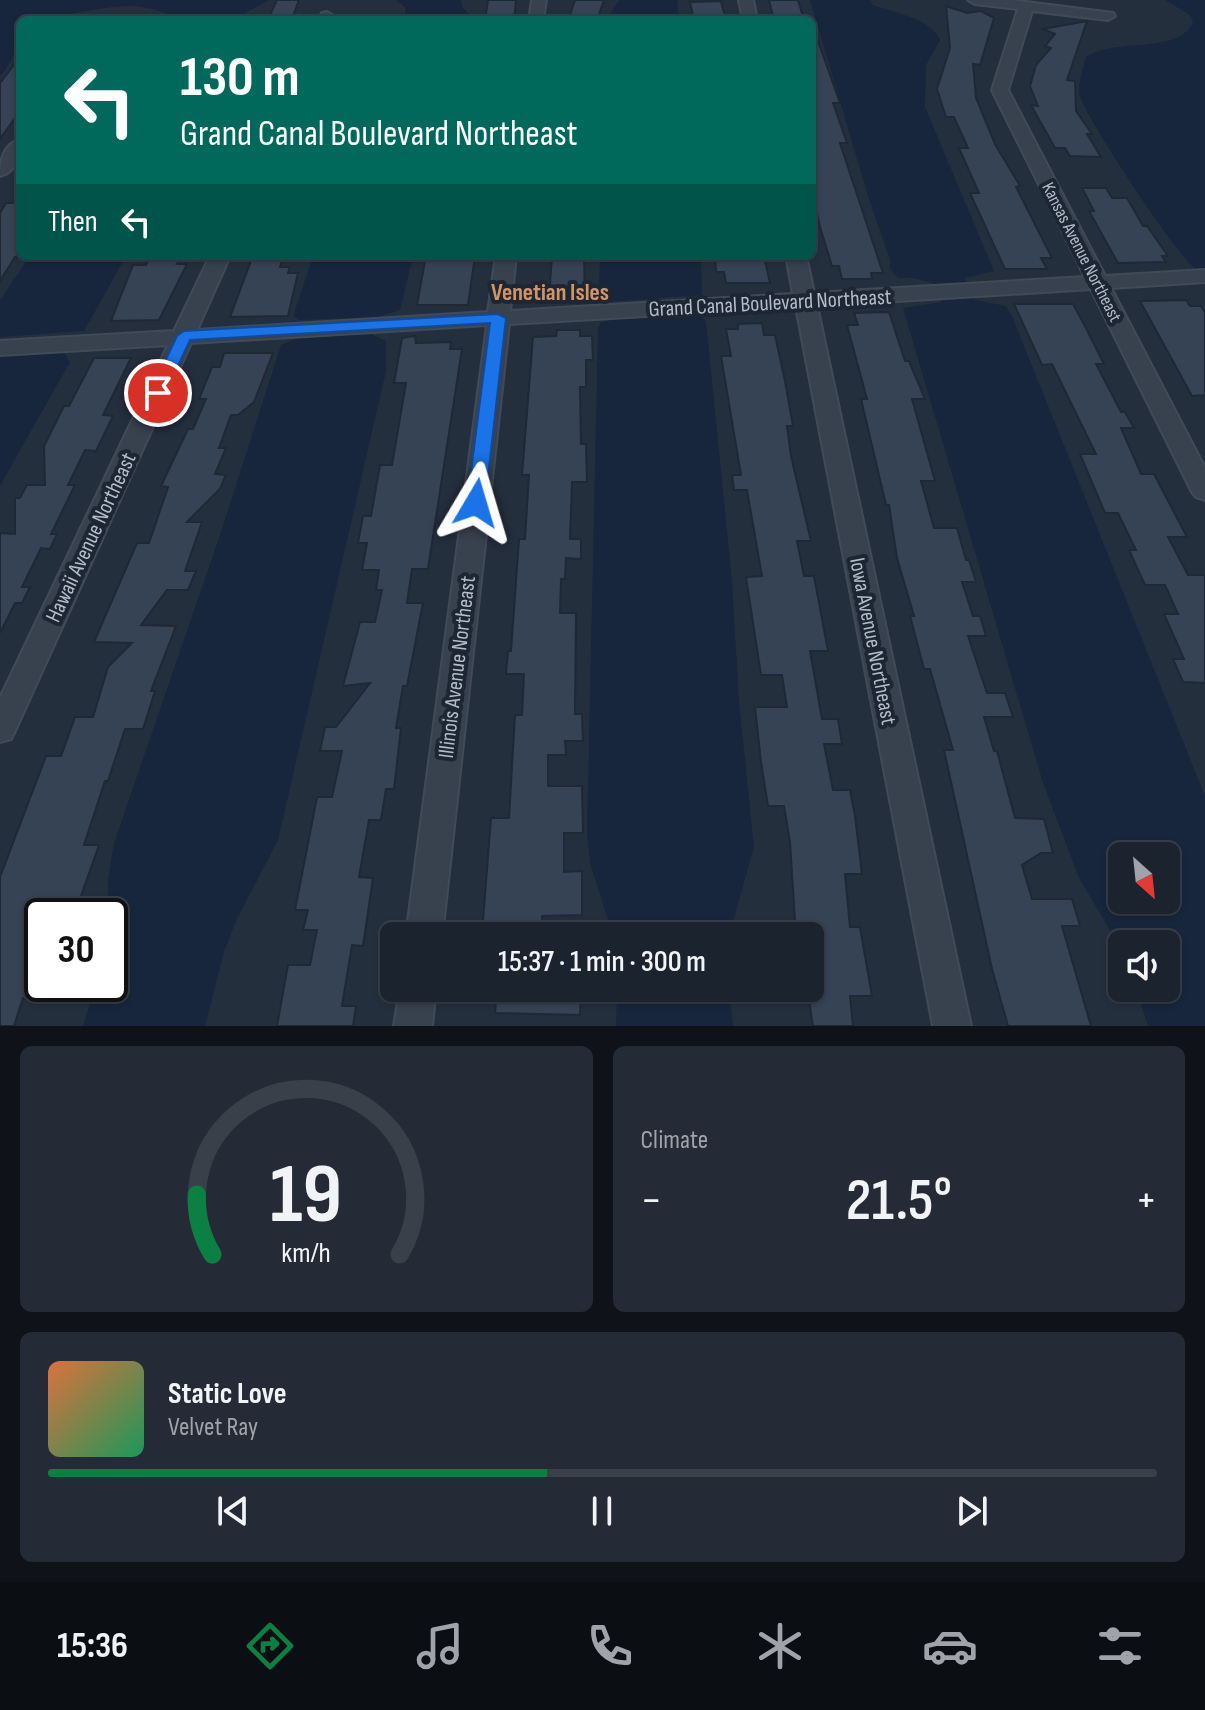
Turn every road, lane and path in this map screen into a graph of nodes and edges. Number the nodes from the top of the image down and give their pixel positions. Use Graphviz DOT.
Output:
graph roads {
  1 [pos="975,0"];
  2 [pos="1026,6"];
  3 [pos="1108,16"];
  4 [pos="16,150"];
  5 [pos="0,171"];
  6 [pos="218,260"];
  7 [pos="505,260"];
  8 [pos="797,260"];
  9 [pos="1205,276"];
  10 [pos="1096,282"];
  11 [pos="804,300"];
  12 [pos="498,318"];
  13 [pos="184,336"];
  14 [pos="0,348"];
  15 [pos="1205,492"];
  16 [pos="0,731"];
  17 [pos="426,922"];
  18 [pos="416,1002"];
  19 [pos="413,1026"];
  20 [pos="952,1026"];
  1 -- 2 [label="street"];
  2 -- 3 [label="street"];
  2 -- 10 [label="street, Kansas Avenue Northeast"];
  4 -- 5 [label="street"];
  6 -- 13 [label="street, Hawaii Avenue Northeast"];
  7 -- 12 [label="street, Illinois Avenue Northeast"];
  8 -- 11 [label="street, Iowa Avenue Northeast"];
  9 -- 10 [label="street, Grand Canal Boulevard Northeast"];
  10 -- 11 [label="street, Grand Canal Boulevard Northeast"];
  10 -- 15 [label="street, Kansas Avenue Northeast"];
  11 -- 12 [label="street, Grand Canal Boulevard Northeast"];
  11 -- 20 [label="street, Iowa Avenue Northeast"];
  12 -- 13 [label="street, Grand Canal Boulevard Northeast"];
  12 -- 17 [label="street, Illinois Avenue Northeast"];
  13 -- 14 [label="street, Grand Canal Boulevard Northeast"];
  13 -- 16 [label="street, Hawaii Avenue Northeast"];
  18 -- 19 [label="street"];
}
